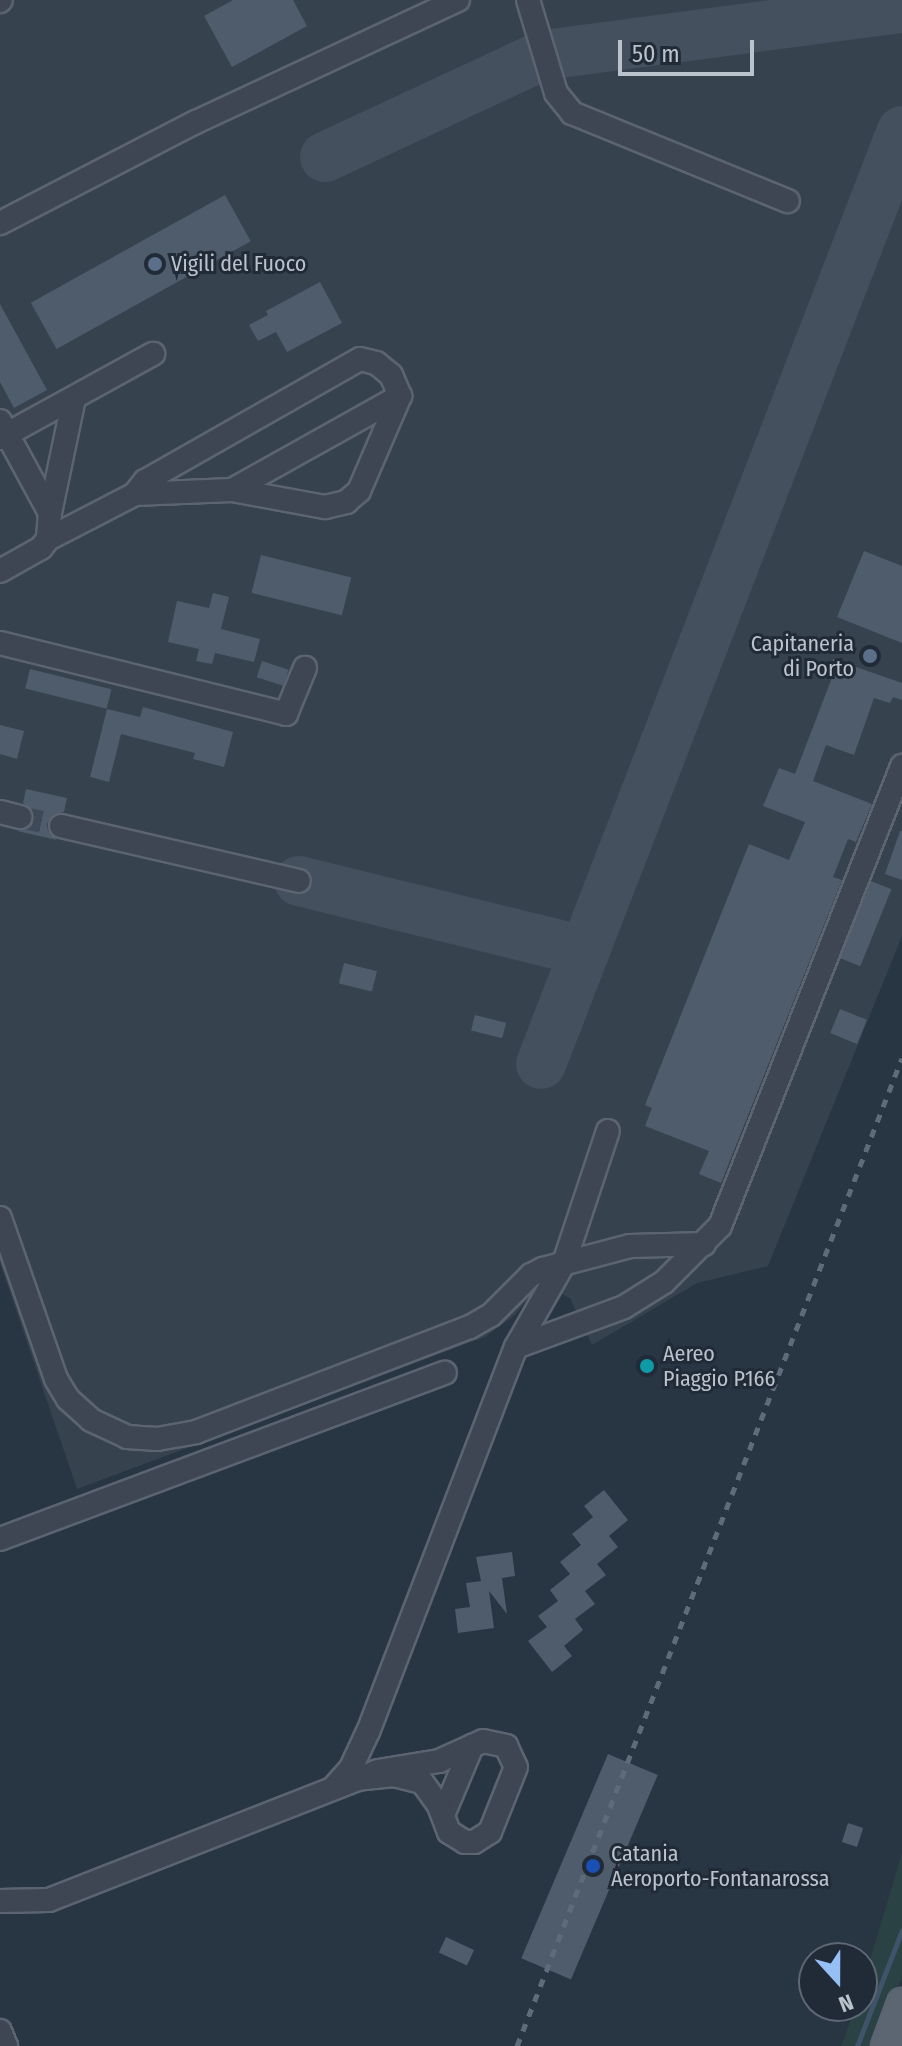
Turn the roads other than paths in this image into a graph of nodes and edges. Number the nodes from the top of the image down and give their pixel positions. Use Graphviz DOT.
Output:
graph roads {
  1 [pos="458,0"];
  2 [pos="528,0"];
  3 [pos="95,176"];
  4 [pos="788,201"];
  5 [pos="0,223"];
  6 [pos="0,230"];
  7 [pos="153,354"];
  8 [pos="400,396"];
  9 [pos="74,398"];
  10 [pos="2,431"];
  11 [pos="232,490"];
  12 [pos="135,494"];
  13 [pos="50,513"];
  14 [pos="48,539"];
  15 [pos="0,571"];
  16 [pos="0,643"];
  17 [pos="305,668"];
  18 [pos="902,766"];
  19 [pos="61,826"];
  20 [pos="299,881"];
  21 [pos="608,1131"];
  22 [pos="0,1218"];
  23 [pos="704,1244"];
  24 [pos="564,1263"];
  25 [pos="516,1347"];
  26 [pos="445,1373"];
  27 [pos="0,1539"];
  28 [pos="472,1746"];
  29 [pos="358,1779"];
  30 [pos="331,1789"];
  31 [pos="443,1815"];
  32 [pos="0,1901"];
  33 [pos="902,2003"];
  34 [pos="0,2031"];
  35 [pos="6,2046"];
  36 [pos="886,2046"];
  1 -- 3 [label="street"];
  2 -- 4 [label="street"];
  3 -- 5 [label="street"];
  3 -- 6 [label="street"];
  7 -- 9 [label="street"];
  8 -- 11 [label="street"];
  8 -- 11 [label="street"];
  8 -- 12 [label="street"];
  9 -- 10 [label="street"];
  9 -- 13 [label="street"];
  10 -- 13 [label="street"];
  11 -- 12 [label="street"];
  12 -- 14 [label="street"];
  13 -- 14 [label="street"];
  14 -- 15 [label="street"];
  16 -- 17 [label="street"];
  18 -- 23 [label="street"];
  19 -- 20 [label="street"];
  21 -- 24 [label="street"];
  22 -- 24 [label="street"];
  23 -- 24 [label="street"];
  23 -- 25 [label="street"];
  24 -- 25 [label="street"];
  25 -- 30 [label="street"];
  26 -- 27 [label="street"];
  28 -- 29 [label="street"];
  28 -- 31 [label="street"];
  28 -- 31 [label="street"];
  29 -- 30 [label="street"];
  29 -- 31 [label="street"];
  30 -- 32 [label="street"];
  33 -- 36 [label="main road"];
  34 -- 35 [label="street"];
}
